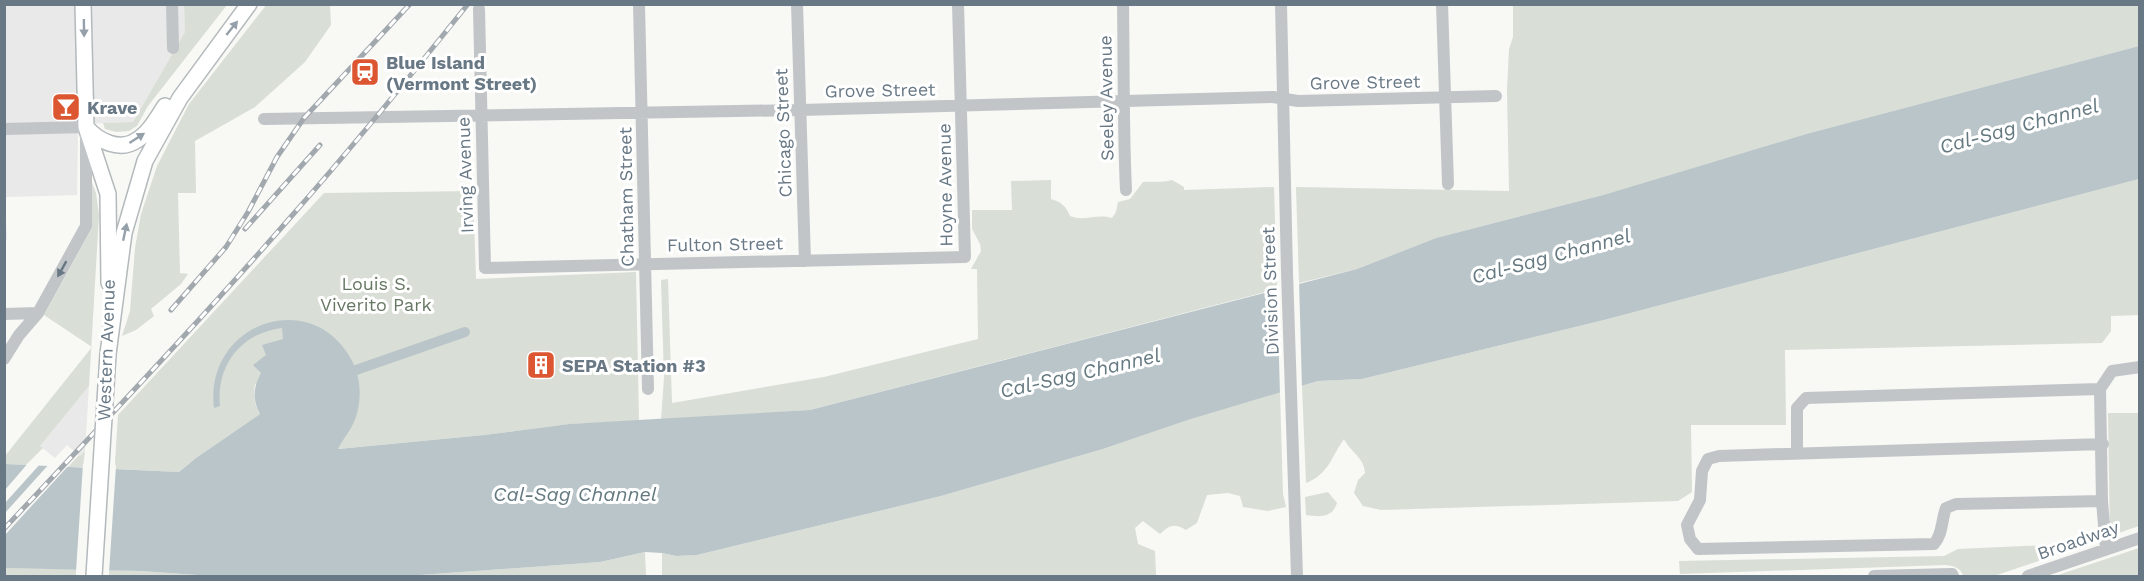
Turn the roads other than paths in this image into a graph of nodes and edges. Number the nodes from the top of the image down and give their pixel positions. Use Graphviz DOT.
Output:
graph roads {
  1 [pos="83,4"];
  2 [pos="172,4"];
  3 [pos="249,4"];
  4 [pos="639,4"];
  5 [pos="797,4"];
  6 [pos="958,4"];
  7 [pos="1123,4"];
  8 [pos="1281,4"];
  9 [pos="1442,4"];
  10 [pos="479,9"];
  11 [pos="173,48"];
  12 [pos="214,50"];
  13 [pos="1496,96"];
  14 [pos="1445,98"];
  15 [pos="1283,99"];
  16 [pos="1123,102"];
  17 [pos="961,106"];
  18 [pos="801,110"];
  19 [pos="642,112"];
  20 [pos="481,115"];
  21 [pos="264,119"];
  22 [pos="86,127"];
  23 [pos="4,129"];
  24 [pos="1448,184"];
  25 [pos="1126,190"];
  26 [pos="965,257"];
  27 [pos="805,261"];
  28 [pos="646,264"];
  29 [pos="485,268"];
  30 [pos="111,310"];
  31 [pos="38,313"];
  32 [pos="4,314"];
  33 [pos="4,359"];
  34 [pos="2139,367"];
  35 [pos="648,389"];
  36 [pos="2100,389"];
  37 [pos="2103,444"];
  38 [pos="1797,453"];
  39 [pos="2102,501"];
  40 [pos="2139,538"];
  41 [pos="2106,549"];
  42 [pos="94,576"];
  43 [pos="1297,576"];
  44 [pos="1874,576"];
  45 [pos="1953,576"];
  46 [pos="2028,576"];
  1 -- 22 [label="main road, Western Avenue, one-way"];
  2 -- 11 [label="street"];
  12 -- 3 [label="main road, one-way"];
  4 -- 19 [label="street, Chatham Street"];
  5 -- 18 [label="street, Chicago Street"];
  6 -- 17 [label="street, Hoyne Avenue"];
  7 -- 16 [label="street, Seeley Avenue"];
  8 -- 15 [label="street, Division Street"];
  9 -- 14 [label="street"];
  10 -- 20 [label="street, Irving Avenue"];
  22 -- 12 [label="main road, one-way"];
  30 -- 12 [label="main road, one-way"];
  13 -- 14 [label="street, Grove Street"];
  14 -- 15 [label="street, Grove Street"];
  14 -- 24 [label="street"];
  15 -- 16 [label="street, Grove Street"];
  15 -- 43 [label="street, Division Street"];
  16 -- 17 [label="street, Grove Street"];
  16 -- 25 [label="street, Seeley Avenue"];
  17 -- 18 [label="street, Grove Street"];
  17 -- 26 [label="street, Hoyne Avenue"];
  18 -- 19 [label="street, Grove Street"];
  18 -- 27 [label="street, Chicago Street"];
  19 -- 20 [label="street, Grove Street"];
  19 -- 28 [label="street, Chatham Street"];
  20 -- 21 [label="street, Grove Street"];
  20 -- 29 [label="street, Irving Avenue"];
  22 -- 23 [label="street"];
  22 -- 30 [label="main road, Western Avenue"];
  22 -- 31 [label="street, Western Avenue, one-way"];
  26 -- 27 [label="street, Fulton Street"];
  27 -- 28 [label="street, Fulton Street"];
  28 -- 29 [label="street, Fulton Street"];
  28 -- 35 [label="street, Chatham Street"];
  30 -- 42 [label="main road, Western Avenue, bridge"];
  31 -- 32 [label="street"];
  31 -- 33 [label="street"];
  34 -- 36 [label="street"];
  36 -- 37 [label="street"];
  36 -- 38 [label="street"];
  37 -- 38 [label="street"];
  37 -- 39 [label="street"];
  38 -- 39 [label="street"];
  39 -- 41 [label="street"];
  40 -- 41 [label="street, Broadway"];
  41 -- 46 [label="street, Broadway"];
  44 -- 45 [label="street"];
}
